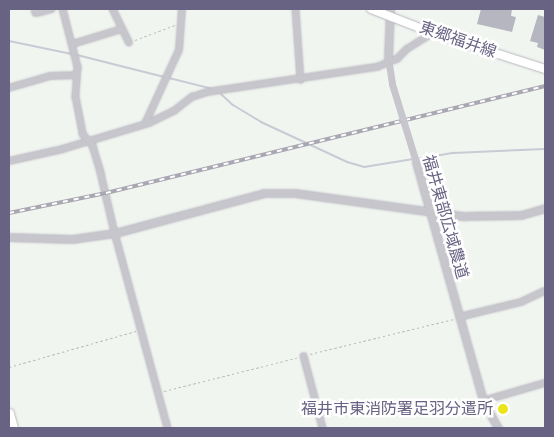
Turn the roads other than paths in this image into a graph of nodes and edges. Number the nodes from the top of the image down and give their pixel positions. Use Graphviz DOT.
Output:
graph roads {
  1 [pos="35,9"];
  2 [pos="52,9"];
  3 [pos="63,9"];
  4 [pos="114,9"];
  5 [pos="182,9"];
  6 [pos="296,9"];
  7 [pos="372,9"];
  8 [pos="389,11"];
  9 [pos="122,28"];
  10 [pos="433,33"];
  11 [pos="129,42"];
  12 [pos="73,44"];
  13 [pos="545,69"];
  14 [pos="77,75"];
  15 [pos="301,80"];
  16 [pos="9,88"];
  17 [pos="145,124"];
  18 [pos="87,141"];
  19 [pos="9,161"];
  20 [pos="545,208"];
  21 [pos="430,210"];
  22 [pos="115,233"];
  23 [pos="9,237"];
  24 [pos="545,291"];
  25 [pos="459,317"];
  26 [pos="304,356"];
  27 [pos="545,383"];
  28 [pos="483,401"];
  29 [pos="9,413"];
  30 [pos="13,428"];
  31 [pos="168,428"];
  32 [pos="323,428"];
  33 [pos="498,428"];
  1 -- 2 [label="street"];
  3 -- 12 [label="street"];
  4 -- 9 [label="street"];
  5 -- 17 [label="street"];
  6 -- 15 [label="street"];
  7 -- 8 [label="main road, 東郷福井線"];
  8 -- 10 [label="main road, 東郷福井線"];
  8 -- 21 [label="street, 福井東部広域農道, bridge"];
  9 -- 11 [label="street"];
  9 -- 12 [label="street"];
  10 -- 13 [label="main road, 東郷福井線"];
  10 -- 15 [label="street"];
  12 -- 14 [label="street"];
  14 -- 16 [label="street"];
  14 -- 18 [label="street"];
  15 -- 17 [label="street"];
  17 -- 18 [label="street"];
  18 -- 19 [label="street"];
  18 -- 22 [label="street"];
  20 -- 21 [label="street"];
  21 -- 22 [label="street"];
  21 -- 25 [label="street, 福井東部広域農道"];
  22 -- 23 [label="street"];
  22 -- 31 [label="street"];
  24 -- 25 [label="street"];
  25 -- 28 [label="street, 福井東部広域農道"];
  26 -- 32 [label="street"];
  27 -- 28 [label="street"];
  28 -- 33 [label="street, 福井東部広域農道"];
  29 -- 30 [label="main road"];
}
